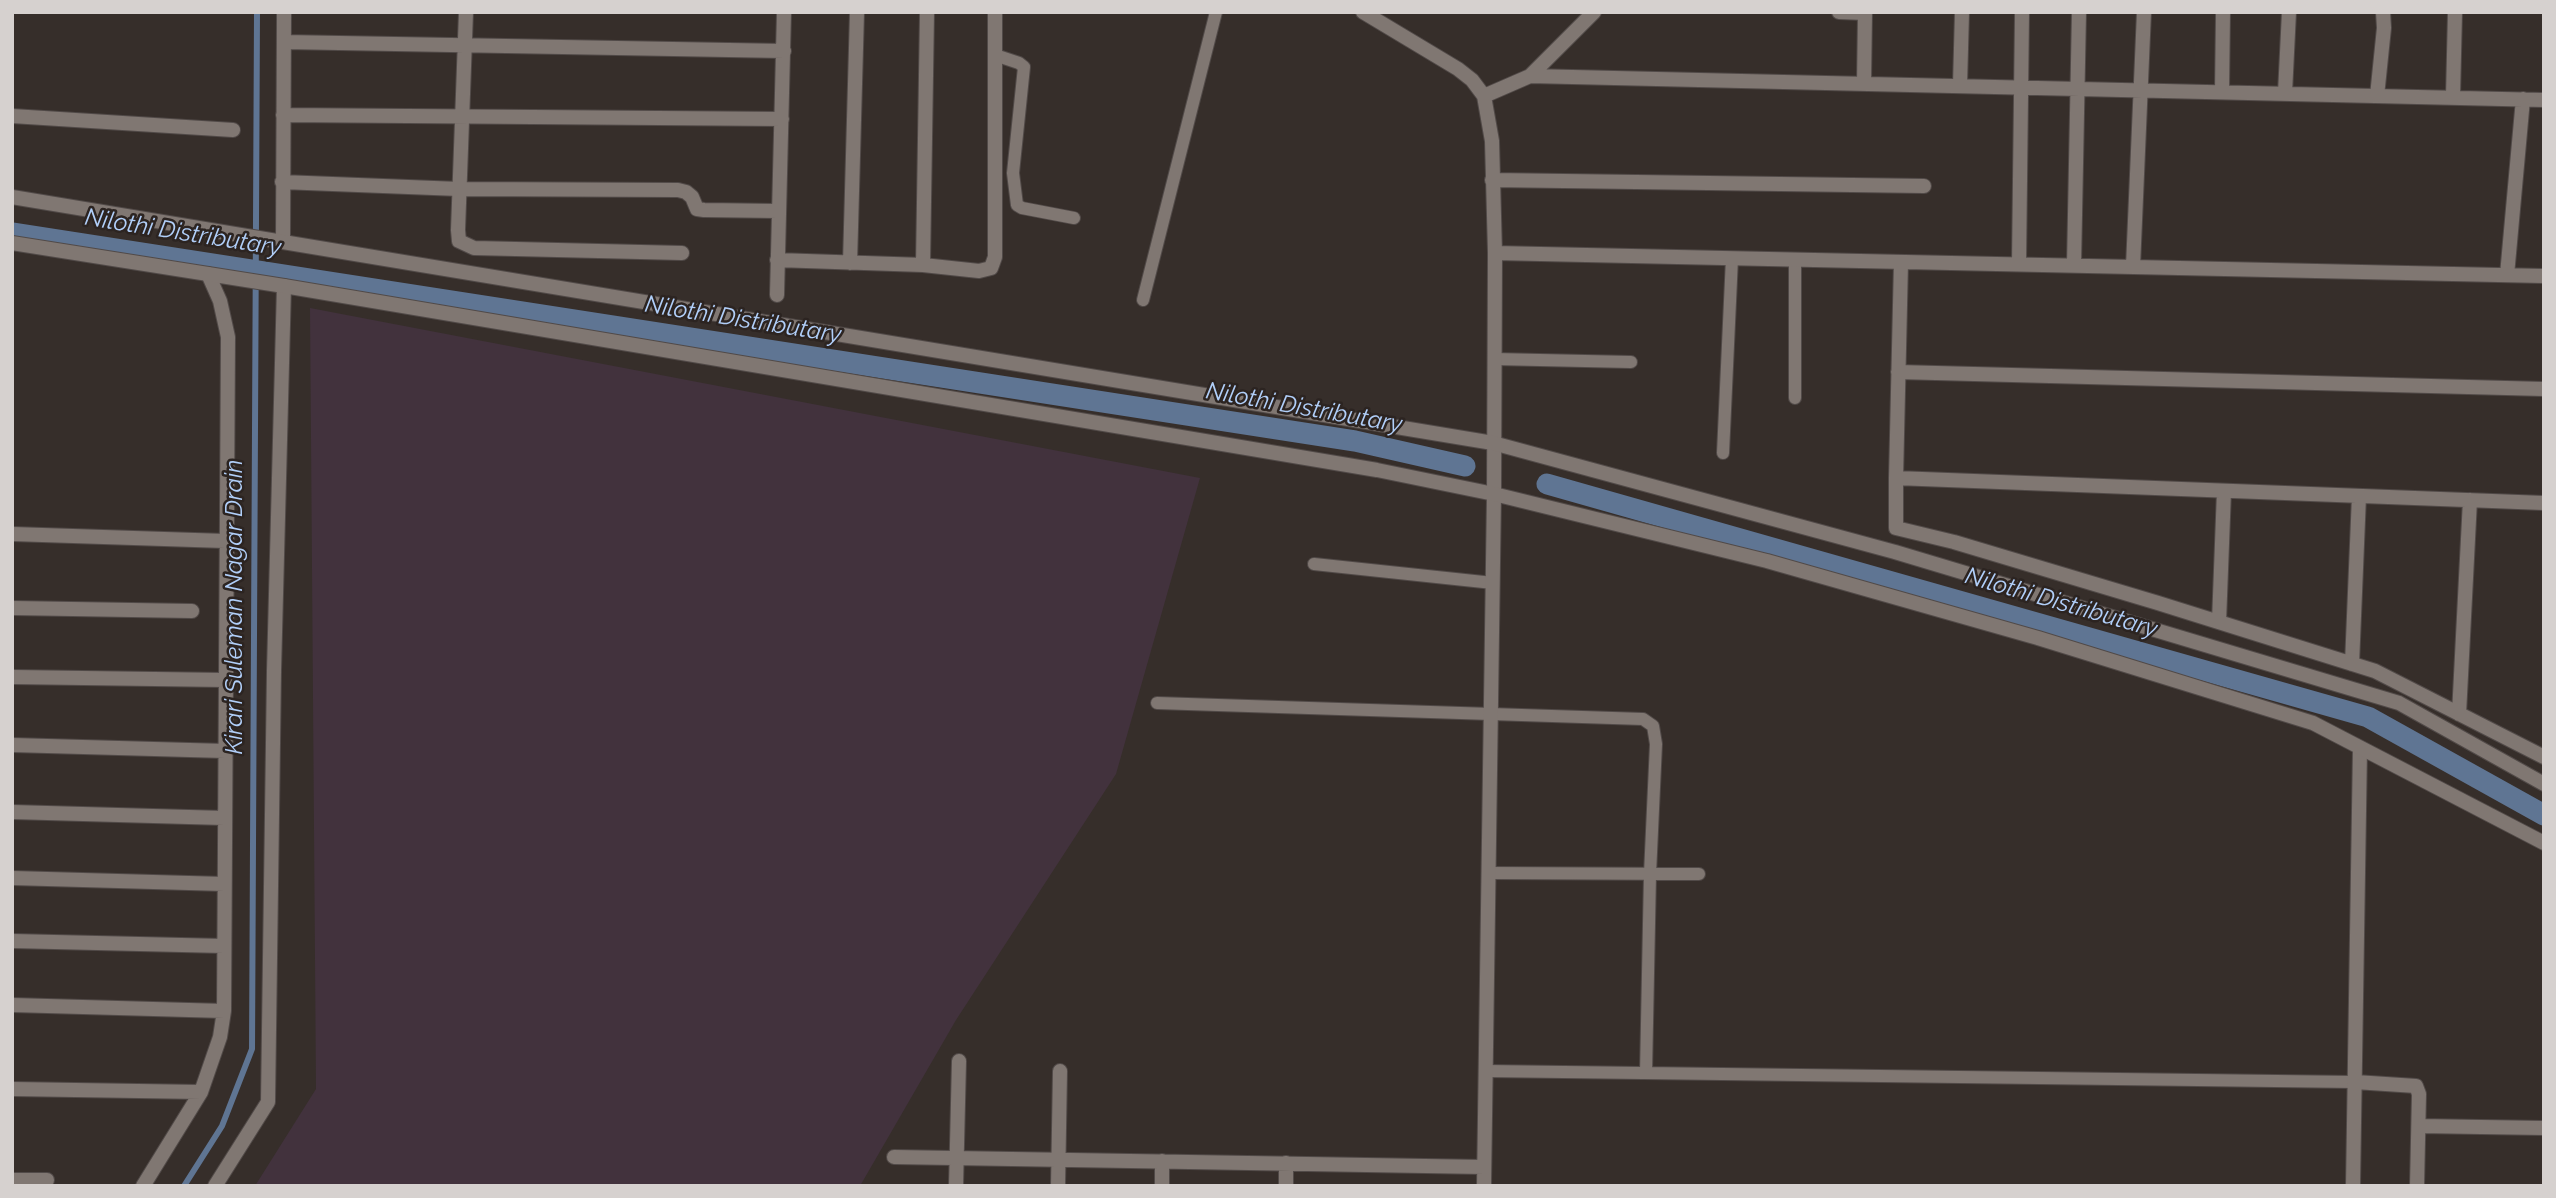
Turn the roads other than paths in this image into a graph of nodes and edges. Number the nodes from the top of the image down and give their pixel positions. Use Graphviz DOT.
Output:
graph roads {
  1 [pos="284,12"];
  2 [pos="466,12"];
  3 [pos="785,12"];
  4 [pos="857,12"];
  5 [pos="927,12"];
  6 [pos="995,12"];
  7 [pos="1216,12"];
  8 [pos="1363,12"];
  9 [pos="1594,12"];
  10 [pos="1839,12"];
  11 [pos="1962,12"];
  12 [pos="2022,12"];
  13 [pos="2079,12"];
  14 [pos="2144,12"];
  15 [pos="2223,12"];
  16 [pos="2289,12"];
  17 [pos="2383,12"];
  18 [pos="2455,12"];
  19 [pos="1866,13"];
  20 [pos="284,42"];
  21 [pos="465,45"];
  22 [pos="784,51"];
  23 [pos="995,55"];
  24 [pos="1530,76"];
  25 [pos="1864,84"];
  26 [pos="1960,85"];
  27 [pos="2020,87"];
  28 [pos="2077,88"];
  29 [pos="2141,90"];
  30 [pos="2222,92"];
  31 [pos="2285,93"];
  32 [pos="1484,96"];
  33 [pos="2377,96"];
  34 [pos="2453,97"];
  35 [pos="2523,99"];
  36 [pos="2544,100"];
  37 [pos="283,116"];
  38 [pos="12,117"];
  39 [pos="462,117"];
  40 [pos="782,119"];
  41 [pos="233,130"];
  42 [pos="1492,180"];
  43 [pos="282,182"];
  44 [pos="1924,186"];
  45 [pos="459,189"];
  46 [pos="12,197"];
  47 [pos="779,211"];
  48 [pos="1074,218"];
  49 [pos="280,240"];
  50 [pos="12,243"];
  51 [pos="682,253"];
  52 [pos="1495,253"];
  53 [pos="1732,258"];
  54 [pos="1795,259"];
  55 [pos="777,260"];
  56 [pos="1901,262"];
  57 [pos="850,263"];
  58 [pos="2019,264"];
  59 [pos="923,265"];
  60 [pos="2074,265"];
  61 [pos="2133,267"];
  62 [pos="208,274"];
  63 [pos="2507,275"];
  64 [pos="2544,276"];
  65 [pos="284,286"];
  66 [pos="777,295"];
  67 [pos="1143,300"];
  68 [pos="1494,359"];
  69 [pos="1631,362"];
  70 [pos="1898,372"];
  71 [pos="2544,389"];
  72 [pos="1795,398"];
  73 [pos="1493,443"];
  74 [pos="1723,453"];
  75 [pos="1896,478"];
  76 [pos="2224,491"];
  77 [pos="1494,494"];
  78 [pos="2359,496"];
  79 [pos="2470,500"];
  80 [pos="2544,503"];
  81 [pos="1896,528"];
  82 [pos="12,534"];
  83 [pos="225,541"];
  84 [pos="1895,552"];
  85 [pos="1314,564"];
  86 [pos="1493,583"];
  87 [pos="12,608"];
  88 [pos="192,611"];
  89 [pos="2220,622"];
  90 [pos="2351,664"];
  91 [pos="12,677"];
  92 [pos="225,680"];
  93 [pos="1157,703"];
  94 [pos="1491,714"];
  95 [pos="2459,714"];
  96 [pos="12,745"];
  97 [pos="2360,748"];
  98 [pos="225,751"];
  99 [pos="2544,757"];
  100 [pos="2544,784"];
  101 [pos="12,812"];
  102 [pos="225,818"];
  103 [pos="2544,843"];
  104 [pos="1488,873"];
  105 [pos="1650,874"];
  106 [pos="1699,874"];
  107 [pos="12,878"];
  108 [pos="225,884"];
  109 [pos="12,941"];
  110 [pos="224,946"];
  111 [pos="12,1005"];
  112 [pos="224,1011"];
  113 [pos="959,1061"];
  114 [pos="1060,1070"];
  115 [pos="1485,1071"];
  116 [pos="1646,1073"];
  117 [pos="2356,1082"];
  118 [pos="12,1089"];
  119 [pos="201,1092"];
  120 [pos="2418,1126"];
  121 [pos="2544,1128"];
  122 [pos="894,1157"];
  123 [pos="957,1157"];
  124 [pos="1058,1159"];
  125 [pos="1162,1161"];
  126 [pos="1286,1163"];
  127 [pos="1484,1167"];
  128 [pos="12,1180"];
  129 [pos="47,1180"];
  130 [pos="143,1186"];
  131 [pos="215,1186"];
  132 [pos="956,1186"];
  133 [pos="1058,1186"];
  134 [pos="1162,1186"];
  135 [pos="1286,1186"];
  136 [pos="1483,1186"];
  137 [pos="2353,1186"];
  138 [pos="2417,1186"];
  1 -- 20 [label="street"];
  2 -- 21 [label="street"];
  3 -- 22 [label="street"];
  4 -- 57 [label="street"];
  5 -- 59 [label="street"];
  6 -- 23 [label="street"];
  7 -- 67 [label="lane"];
  8 -- 32 [label="street"];
  9 -- 24 [label="street"];
  10 -- 19 [label="street"];
  11 -- 26 [label="street"];
  12 -- 27 [label="street"];
  13 -- 28 [label="street"];
  14 -- 29 [label="street"];
  15 -- 30 [label="street"];
  16 -- 31 [label="street"];
  17 -- 33 [label="street"];
  18 -- 34 [label="street"];
  19 -- 25 [label="street"];
  20 -- 21 [label="street"];
  20 -- 37 [label="street"];
  21 -- 22 [label="street"];
  21 -- 39 [label="street"];
  22 -- 40 [label="street"];
  23 -- 48 [label="lane"];
  23 -- 59 [label="street"];
  24 -- 25 [label="street"];
  24 -- 32 [label="street"];
  25 -- 26 [label="street"];
  26 -- 27 [label="street"];
  27 -- 28 [label="street"];
  27 -- 58 [label="street"];
  28 -- 29 [label="street"];
  28 -- 60 [label="street"];
  29 -- 30 [label="street"];
  29 -- 61 [label="street"];
  30 -- 31 [label="street"];
  31 -- 33 [label="street"];
  32 -- 42 [label="street"];
  33 -- 34 [label="street"];
  34 -- 35 [label="street"];
  35 -- 36 [label="street"];
  35 -- 63 [label="street"];
  37 -- 39 [label="street"];
  37 -- 43 [label="street"];
  38 -- 41 [label="street"];
  39 -- 40 [label="street"];
  39 -- 45 [label="street"];
  40 -- 47 [label="street"];
  42 -- 44 [label="street"];
  42 -- 52 [label="street"];
  43 -- 45 [label="street"];
  43 -- 49 [label="street"];
  45 -- 47 [label="street"];
  45 -- 51 [label="street"];
  46 -- 49 [label="street"];
  47 -- 55 [label="street"];
  49 -- 73 [label="street"];
  50 -- 62 [label="street"];
  52 -- 53 [label="street"];
  52 -- 68 [label="street"];
  53 -- 54 [label="street"];
  53 -- 74 [label="lane"];
  54 -- 56 [label="street"];
  54 -- 72 [label="lane"];
  55 -- 57 [label="street"];
  55 -- 66 [label="street"];
  56 -- 58 [label="street"];
  56 -- 70 [label="street"];
  57 -- 59 [label="street"];
  58 -- 60 [label="street"];
  60 -- 61 [label="street"];
  61 -- 63 [label="street"];
  62 -- 65 [label="street"];
  62 -- 83 [label="street"];
  63 -- 64 [label="street"];
  65 -- 77 [label="street"];
  65 -- 131 [label="street"];
  68 -- 69 [label="lane"];
  68 -- 73 [label="street"];
  70 -- 71 [label="street"];
  70 -- 75 [label="street"];
  73 -- 77 [label="street"];
  73 -- 84 [label="street"];
  75 -- 76 [label="street"];
  75 -- 81 [label="street"];
  76 -- 78 [label="street"];
  76 -- 89 [label="street"];
  77 -- 86 [label="street"];
  77 -- 97 [label="street"];
  78 -- 79 [label="street"];
  78 -- 90 [label="street"];
  79 -- 80 [label="street"];
  79 -- 95 [label="street"];
  81 -- 84 [label="street"];
  81 -- 89 [label="street"];
  82 -- 83 [label="street"];
  83 -- 92 [label="street"];
  84 -- 100 [label="street"];
  85 -- 86 [label="lane"];
  86 -- 94 [label="street"];
  87 -- 88 [label="street"];
  89 -- 90 [label="street"];
  90 -- 95 [label="street"];
  91 -- 92 [label="street"];
  92 -- 98 [label="street"];
  93 -- 94 [label="lane"];
  94 -- 104 [label="street"];
  94 -- 105 [label="lane"];
  95 -- 99 [label="street"];
  96 -- 98 [label="street"];
  97 -- 103 [label="street"];
  97 -- 117 [label="street"];
  98 -- 102 [label="street"];
  101 -- 102 [label="street"];
  102 -- 108 [label="street"];
  104 -- 105 [label="lane"];
  104 -- 115 [label="street"];
  105 -- 106 [label="lane"];
  105 -- 116 [label="lane"];
  107 -- 108 [label="street"];
  108 -- 110 [label="street"];
  109 -- 110 [label="street"];
  110 -- 112 [label="street"];
  111 -- 112 [label="street"];
  112 -- 119 [label="street"];
  113 -- 123 [label="street"];
  114 -- 124 [label="street"];
  115 -- 116 [label="lane"];
  115 -- 127 [label="street"];
  116 -- 117 [label="lane"];
  117 -- 120 [label="street"];
  117 -- 137 [label="street"];
  118 -- 119 [label="street"];
  119 -- 130 [label="street"];
  120 -- 121 [label="street"];
  120 -- 138 [label="street"];
  122 -- 123 [label="street"];
  123 -- 124 [label="street"];
  123 -- 132 [label="street"];
  124 -- 125 [label="street"];
  124 -- 133 [label="street"];
  125 -- 126 [label="street"];
  125 -- 134 [label="street"];
  126 -- 127 [label="street"];
  126 -- 135 [label="street"];
  127 -- 136 [label="street"];
  128 -- 129 [label="street"];
}
